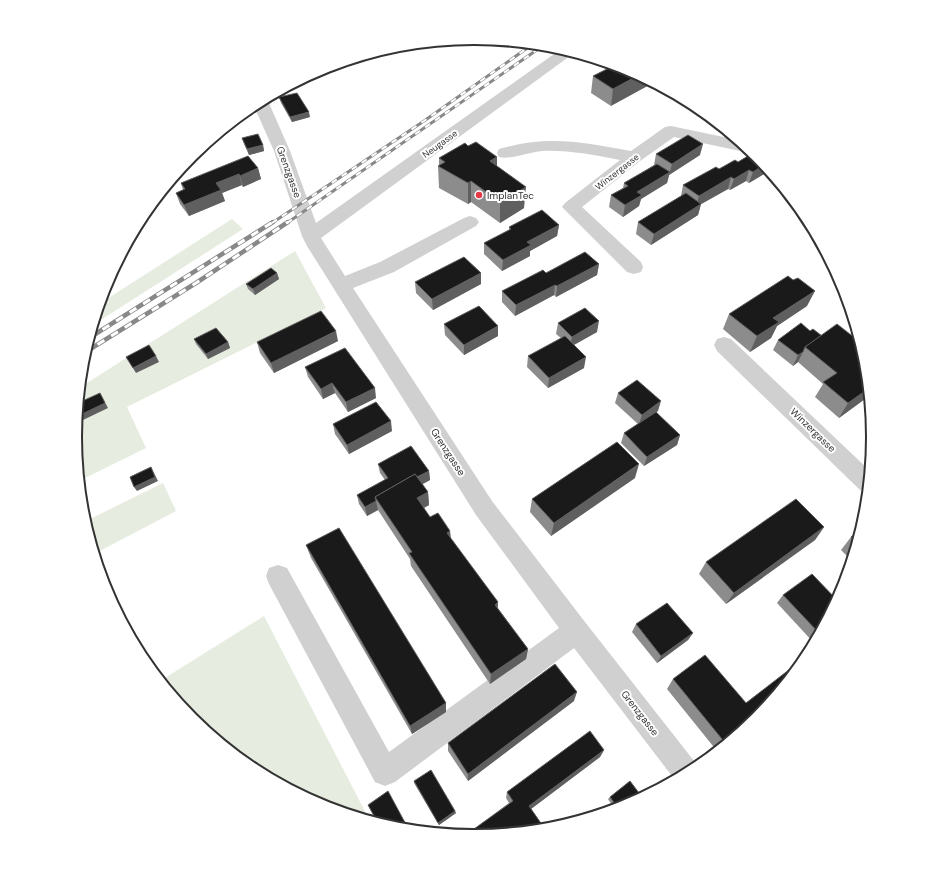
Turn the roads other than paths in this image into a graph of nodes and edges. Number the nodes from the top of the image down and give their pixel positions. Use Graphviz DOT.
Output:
graph roads {
  1 [pos="562,55"];
  2 [pos="263,107"];
  3 [pos="734,144"];
  4 [pos="504,154"];
  5 [pos="634,157"];
  6 [pos="470,222"];
  7 [pos="311,236"];
  8 [pos="634,267"];
  9 [pos="342,286"];
  10 [pos="724,345"];
  11 [pos="863,478"];
  12 [pos="278,576"];
  13 [pos="576,632"];
  14 [pos="683,768"];
  1 -- 7 [label="street, Neugasse"];
  2 -- 7 [label="street, Grenzgasse"];
  3 -- 5 [label="street, Winzergasse"];
  4 -- 5 [label="street"];
  5 -- 8 [label="street, Winzergasse"];
  6 -- 9 [label="street"];
  7 -- 9 [label="street, Grenzgasse"];
  9 -- 13 [label="street, Grenzgasse"];
  10 -- 11 [label="street, Winzergasse"];
  12 -- 13 [label="street"];
  13 -- 14 [label="street, Grenzgasse"];
}
